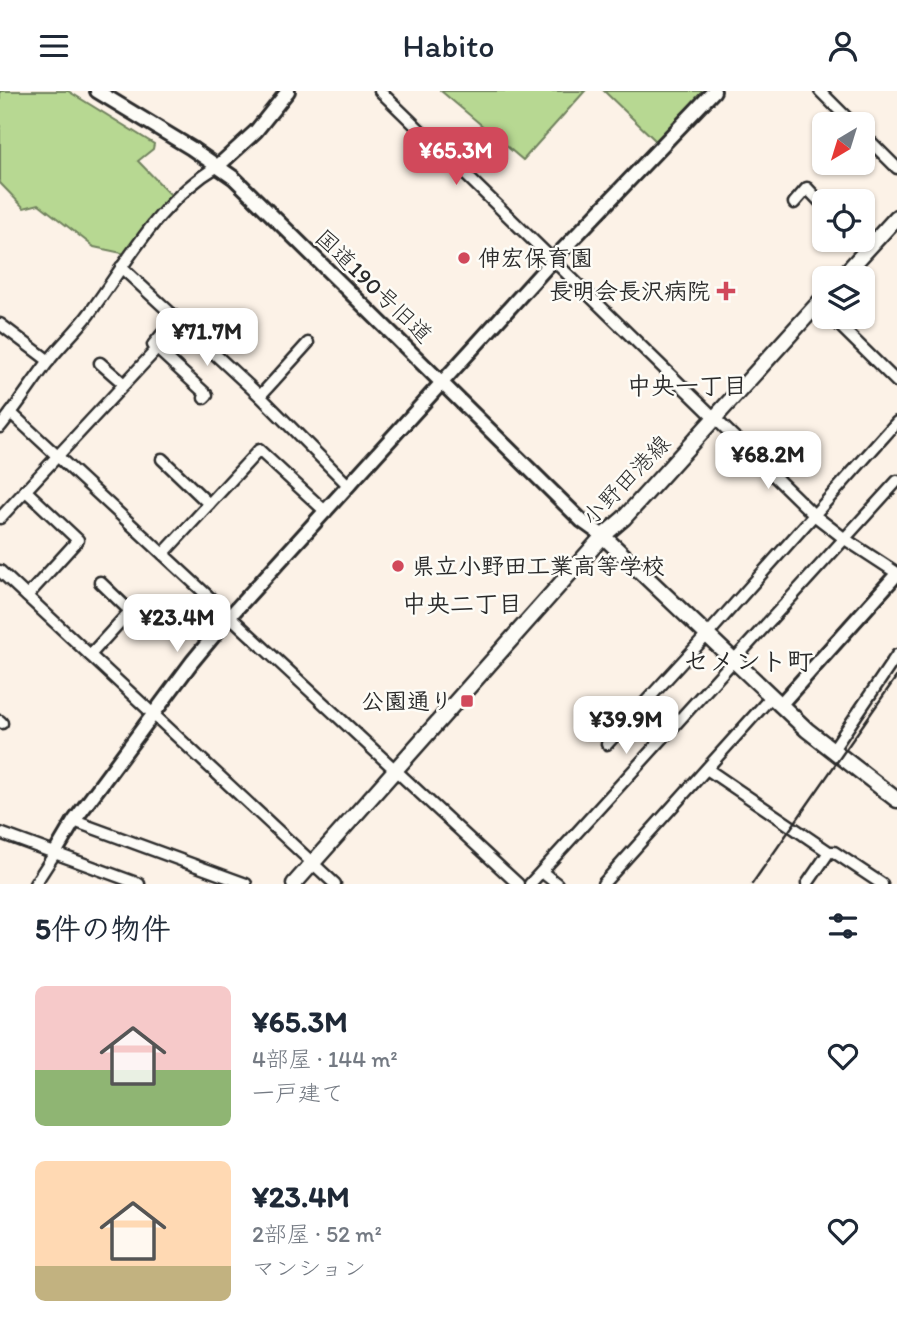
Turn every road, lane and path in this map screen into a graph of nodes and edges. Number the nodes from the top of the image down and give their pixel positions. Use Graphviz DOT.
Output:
graph roads {
  1 [pos="97,91"];
  2 [pos="288,91"];
  3 [pos="380,91"];
  4 [pos="715,91"];
  5 [pos="820,91"];
  6 [pos="841,112"];
  7 [pos="875,146"];
  8 [pos="218,166"];
  9 [pos="897,168"];
  10 [pos="812,193"];
  11 [pos="794,203"];
  12 [pos="897,217"];
  13 [pos="875,234"];
  14 [pos="554,260"];
  15 [pos="121,267"];
  16 [pos="812,315"];
  17 [pos="176,317"];
  18 [pos="0,324"];
  19 [pos="843,329"];
  20 [pos="308,343"];
  21 [pos="157,349"];
  22 [pos="49,361"];
  23 [pos="100,363"];
  24 [pos="897,381"];
  25 [pos="124,384"];
  26 [pos="443,384"];
  27 [pos="260,396"];
  28 [pos="204,398"];
  29 [pos="11,413"];
  30 [pos="715,417"];
  31 [pos="897,422"];
  32 [pos="0,427"];
  33 [pos="58,455"];
  34 [pos="162,459"];
  35 [pos="897,481"];
  36 [pos="349,487"];
  37 [pos="25,490"];
  38 [pos="209,504"];
  39 [pos="326,512"];
  40 [pos="814,515"];
  41 [pos="0,518"];
  42 [pos="603,536"];
  43 [pos="845,539"];
  44 [pos="163,554"];
  45 [pos="0,571"];
  46 [pos="897,573"];
  47 [pos="100,582"];
  48 [pos="27,596"];
  49 [pos="230,616"];
  50 [pos="707,635"];
  51 [pos="90,655"];
  52 [pos="897,655"];
  53 [pos="733,660"];
  54 [pos="776,701"];
  55 [pos="153,715"];
  56 [pos="607,744"];
  57 [pos="832,751"];
  58 [pos="708,769"];
  59 [pos="396,771"];
  60 [pos="897,800"];
  61 [pos="74,821"];
  62 [pos="0,833"];
  63 [pos="829,852"];
  64 [pos="55,853"];
  65 [pos="313,863"];
  66 [pos="541,872"];
  67 [pos="35,884"];
  68 [pos="139,884"];
  69 [pos="246,884"];
  70 [pos="294,884"];
  71 [pos="335,884"];
  72 [pos="518,884"];
  73 [pos="530,884"];
  74 [pos="557,884"];
  75 [pos="603,884"];
  76 [pos="807,884"];
  77 [pos="882,884"];
  1 -- 8 [label="street, 国道190号旧道"];
  2 -- 8 [label="street"];
  3 -- 14 [label="street"];
  4 -- 14 [label="street"];
  5 -- 6 [label="street"];
  7 -- 9 [label="street"];
  8 -- 15 [label="street"];
  8 -- 26 [label="street, 国道190号旧道"];
  10 -- 11 [label="street"];
  12 -- 13 [label="main road"];
  14 -- 26 [label="street"];
  14 -- 30 [label="street"];
  15 -- 17 [label="street"];
  15 -- 22 [label="street"];
  16 -- 30 [label="main road, 小野田港線"];
  17 -- 21 [label="street"];
  17 -- 27 [label="street"];
  18 -- 22 [label="street"];
  19 -- 24 [label="street"];
  20 -- 27 [label="street"];
  21 -- 25 [label="street"];
  21 -- 28 [label="street"];
  22 -- 29 [label="street"];
  23 -- 25 [label="street"];
  25 -- 33 [label="street"];
  26 -- 36 [label="street"];
  26 -- 42 [label="street, 国道190号旧道"];
  27 -- 36 [label="street"];
  29 -- 32 [label="street"];
  29 -- 33 [label="street"];
  30 -- 40 [label="street"];
  30 -- 42 [label="main road, 小野田港線"];
  31 -- 40 [label="street"];
  33 -- 37 [label="street"];
  33 -- 44 [label="street"];
  34 -- 38 [label="street"];
  35 -- 43 [label="street"];
  36 -- 39 [label="street"];
  37 -- 41 [label="street"];
  37 -- 48 [label="street"];
  38 -- 39 [label="street"];
  38 -- 44 [label="street"];
  39 -- 49 [label="street"];
  40 -- 43 [label="street"];
  40 -- 50 [label="street"];
  42 -- 50 [label="main road"];
  42 -- 59 [label="main road, 小野田港線"];
  43 -- 46 [label="street"];
  43 -- 53 [label="street"];
  44 -- 49 [label="street"];
  45 -- 48 [label="street"];
  46 -- 54 [label="street"];
  47 -- 51 [label="street"];
  48 -- 51 [label="street"];
  49 -- 55 [label="street"];
  49 -- 59 [label="street"];
  50 -- 53 [label="main road"];
  50 -- 56 [label="street"];
  51 -- 55 [label="street"];
  52 -- 57 [label="street"];
  53 -- 54 [label="main road"];
  53 -- 66 [label="street"];
  54 -- 57 [label="main road"];
  54 -- 58 [label="street"];
  55 -- 61 [label="street"];
  55 -- 65 [label="street"];
  57 -- 60 [label="main road"];
  58 -- 63 [label="street"];
  58 -- 75 [label="street"];
  59 -- 65 [label="main road, 小野田港線"];
  59 -- 72 [label="street"];
  61 -- 64 [label="street"];
  61 -- 69 [label="street"];
  62 -- 64 [label="street"];
  63 -- 76 [label="street"];
  63 -- 77 [label="street"];
  64 -- 67 [label="street"];
  64 -- 68 [label="street"];
  65 -- 70 [label="main road, 小野田港線"];
  65 -- 71 [label="street"];
  66 -- 73 [label="street"];
  66 -- 74 [label="street"];
}
